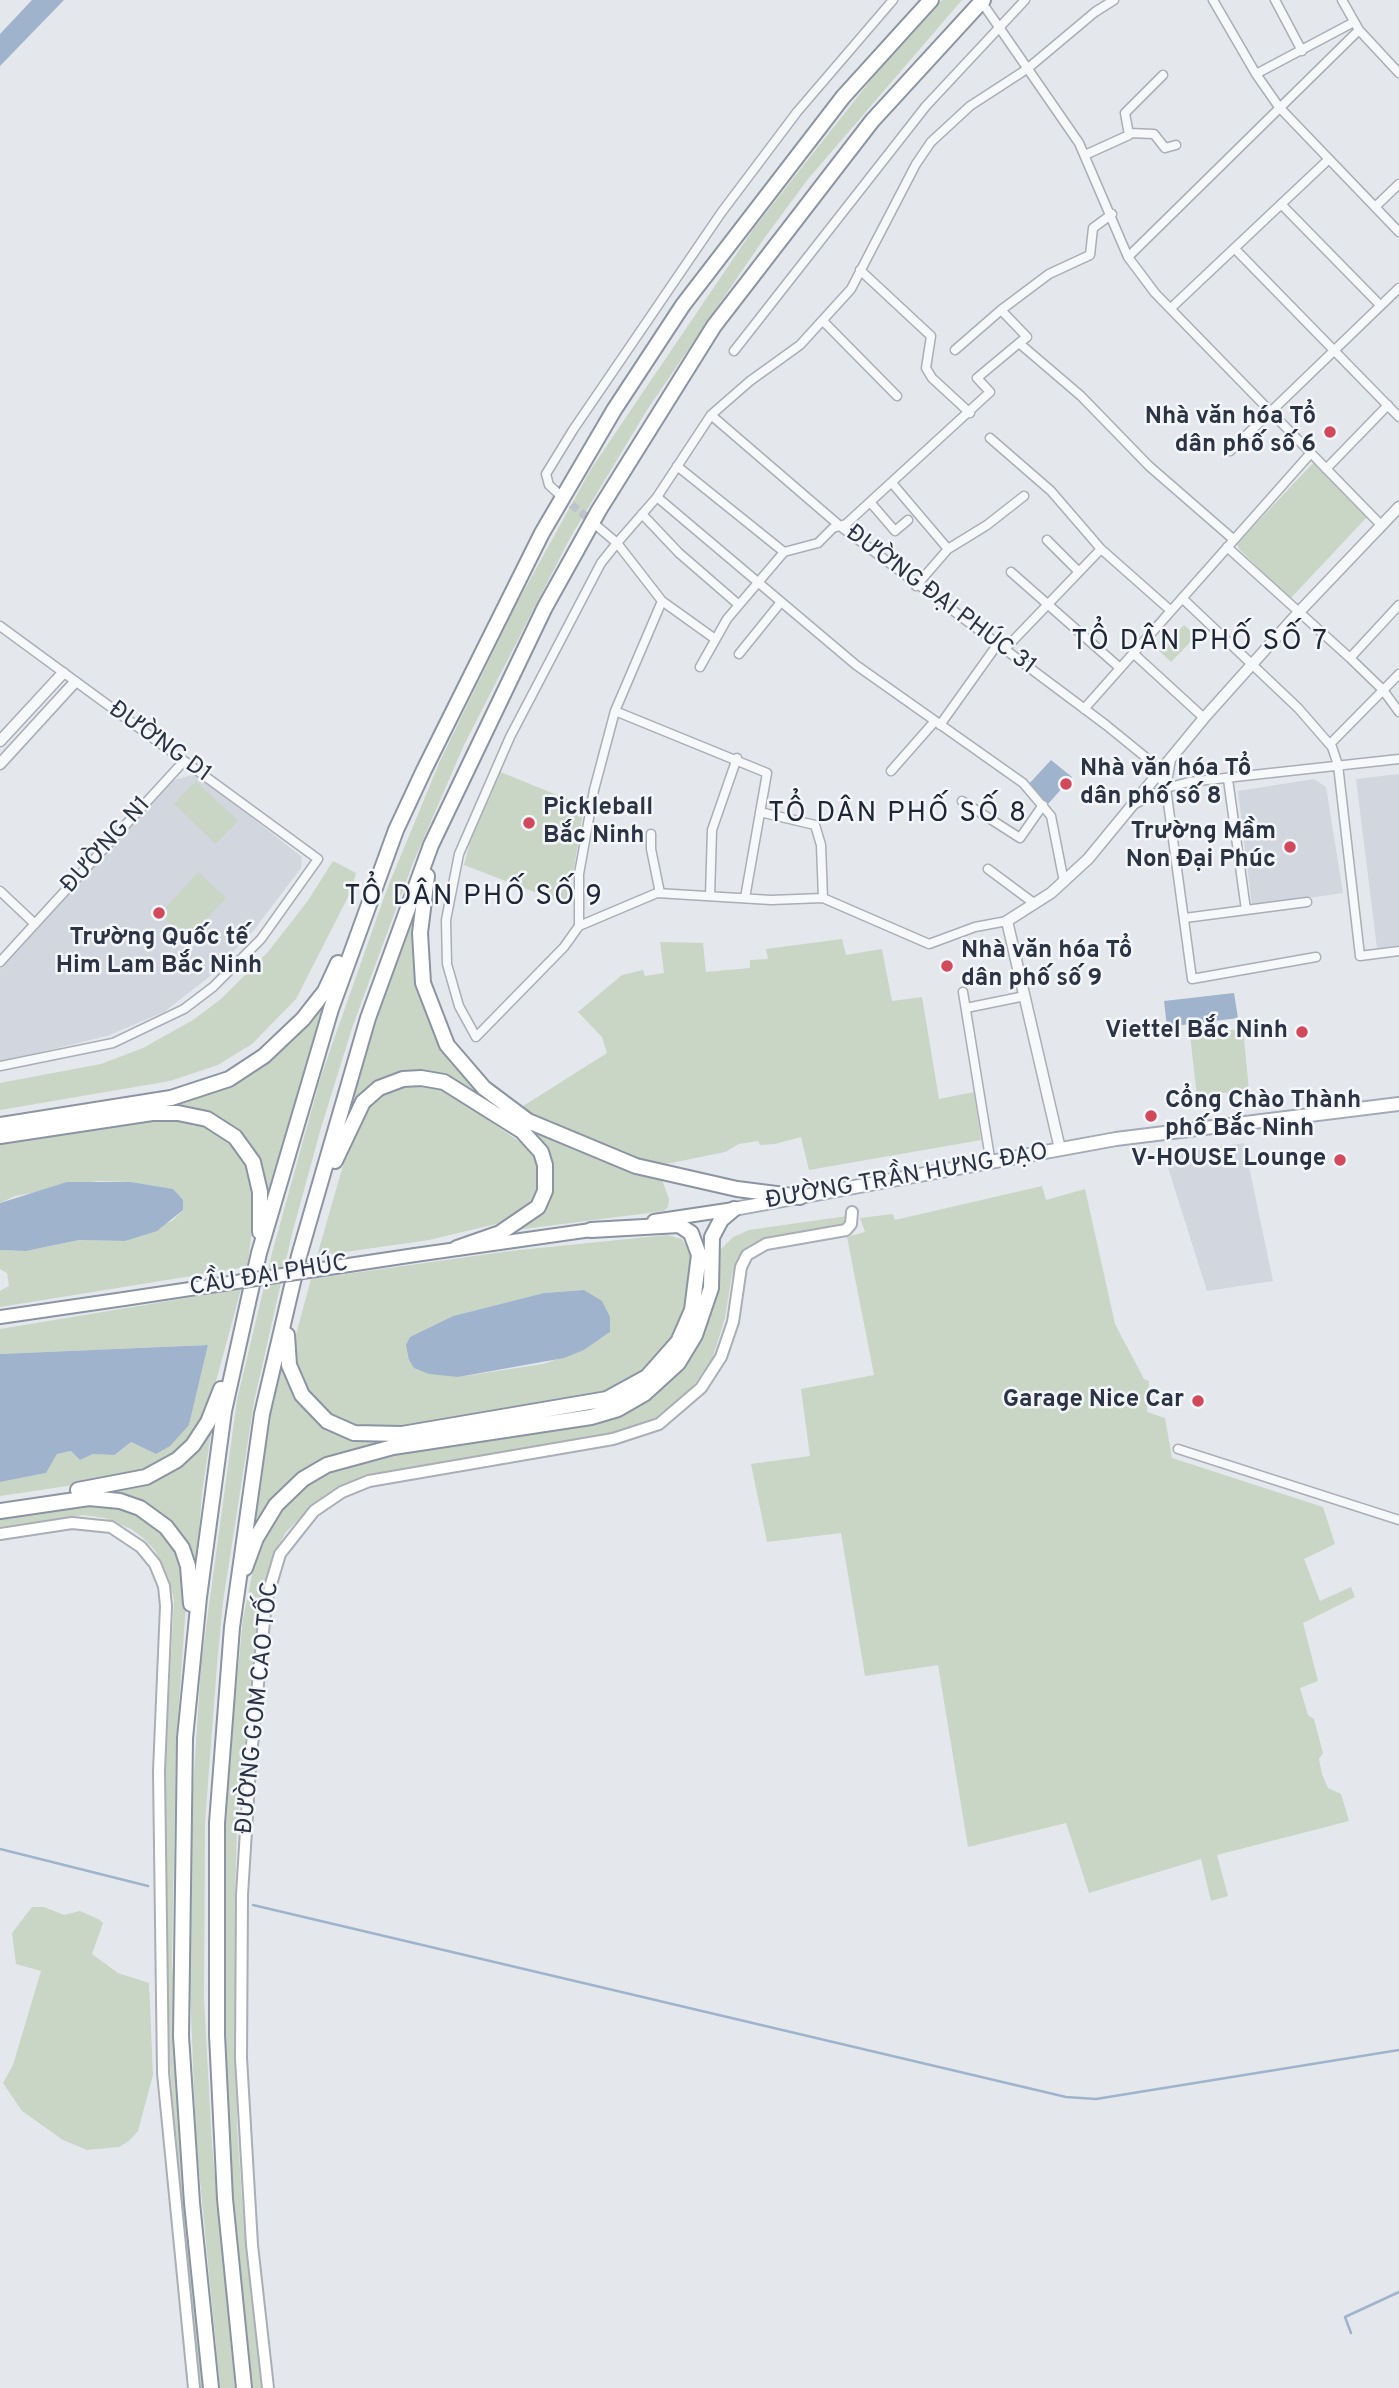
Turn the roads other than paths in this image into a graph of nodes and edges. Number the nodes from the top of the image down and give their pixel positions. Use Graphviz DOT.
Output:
graph roads {
  1 [pos="893,0"];
  2 [pos="931,0"];
  3 [pos="1025,0"];
  4 [pos="1114,0"];
  5 [pos="1213,0"];
  6 [pos="1275,0"];
  7 [pos="1342,0"];
  8 [pos="983,2"];
  9 [pos="999,26"];
  10 [pos="1356,26"];
  11 [pos="1302,51"];
  12 [pos="1027,69"];
  13 [pos="1399,73"];
  14 [pos="1256,74"];
  15 [pos="1163,75"];
  16 [pos="1279,107"];
  17 [pos="1129,133"];
  18 [pos="1176,145"];
  19 [pos="1085,155"];
  20 [pos="1329,159"];
  21 [pos="1399,184"];
  22 [pos="1281,204"];
  23 [pos="1375,207"];
  24 [pos="1112,215"];
  25 [pos="1399,232"];
  26 [pos="1235,249"];
  27 [pos="1128,257"];
  28 [pos="860,270"];
  29 [pos="1399,288"];
  30 [pos="1380,304"];
  31 [pos="1171,308"];
  32 [pos="1001,310"];
  33 [pos="823,320"];
  34 [pos="1019,342"];
  35 [pos="955,350"];
  36 [pos="1334,350"];
  37 [pos="734,351"];
  38 [pos="897,396"];
  39 [pos="1388,405"];
  40 [pos="1269,412"];
  41 [pos="970,413"];
  42 [pos="712,415"];
  43 [pos="1399,417"];
  44 [pos="990,438"];
  45 [pos="1230,451"];
  46 [pos="1310,454"];
  47 [pos="677,466"];
  48 [pos="1326,469"];
  49 [pos="892,483"];
  50 [pos="560,495"];
  51 [pos="1024,496"];
  52 [pos="657,497"];
  53 [pos="870,502"];
  54 [pos="1399,507"];
  55 [pos="642,514"];
  56 [pos="908,520"];
  57 [pos="1381,525"];
  58 [pos="597,526"];
  59 [pos="840,526"];
  60 [pos="1233,539"];
  61 [pos="1047,540"];
  62 [pos="617,543"];
  63 [pos="1227,547"];
  64 [pos="948,549"];
  65 [pos="1101,550"];
  66 [pos="784,551"];
  67 [pos="1011,572"];
  68 [pos="1079,572"];
  69 [pos="760,584"];
  70 [pos="916,586"];
  71 [pos="1182,598"];
  72 [pos="662,601"];
  73 [pos="781,602"];
  74 [pos="739,605"];
  75 [pos="1048,605"];
  76 [pos="1399,605"];
  77 [pos="1170,610"];
  78 [pos="1298,613"];
  79 [pos="0,626"];
  80 [pos="8,632"];
  81 [pos="715,639"];
  82 [pos="0,641"];
  83 [pos="1000,647"];
  84 [pos="1133,653"];
  85 [pos="739,654"];
  86 [pos="1350,658"];
  87 [pos="1252,665"];
  88 [pos="700,667"];
  89 [pos="1120,668"];
  90 [pos="62,673"];
  91 [pos="1399,674"];
  92 [pos="75,682"];
  93 [pos="1383,690"];
  94 [pos="1084,709"];
  95 [pos="615,711"];
  96 [pos="1399,712"];
  97 [pos="1204,718"];
  98 [pos="937,723"];
  99 [pos="0,741"];
  100 [pos="1330,744"];
  101 [pos="2,757"];
  102 [pos="737,758"];
  103 [pos="1171,759"];
  104 [pos="1399,759"];
  105 [pos="184,761"];
  106 [pos="470,764"];
  107 [pos="1338,765"];
  108 [pos="424,770"];
  109 [pos="891,771"];
  110 [pos="1160,775"];
  111 [pos="1228,779"];
  112 [pos="1166,788"];
  113 [pos="962,801"];
  114 [pos="1135,804"];
  115 [pos="1043,805"];
  116 [pos="760,812"];
  117 [pos="652,834"];
  118 [pos="988,869"];
  119 [pos="1065,882"];
  120 [pos="0,891"];
  121 [pos="660,893"];
  122 [pos="710,896"];
  123 [pos="745,898"];
  124 [pos="822,898"];
  125 [pos="1307,902"];
  126 [pos="1035,904"];
  127 [pos="1246,910"];
  128 [pos="1185,918"];
  129 [pos="1007,921"];
  130 [pos="35,924"];
  131 [pos="579,926"];
  132 [pos="1399,951"];
  133 [pos="1316,957"];
  134 [pos="0,962"];
  135 [pos="963,992"];
  136 [pos="1025,996"];
  137 [pos="966,1008"];
  138 [pos="0,1066"];
  139 [pos="1399,1104"];
  140 [pos="0,1125"];
  141 [pos="0,1136"];
  142 [pos="1060,1149"];
  143 [pos="990,1164"];
  144 [pos="800,1197"];
  145 [pos="734,1209"];
  146 [pos="852,1212"];
  147 [pos="308,1227"];
  148 [pos="591,1230"];
  149 [pos="457,1248"];
  150 [pos="259,1252"];
  151 [pos="415,1255"];
  152 [pos="299,1256"];
  153 [pos="249,1294"];
  154 [pos="0,1317"];
  155 [pos="1178,1449"];
  156 [pos="0,1501"];
  157 [pos="0,1511"];
  158 [pos="1399,1520"];
  159 [pos="0,1534"];
  160 [pos="186,1738"];
  161 [pos="219,1795"];
  162 [pos="194,2388"];
  163 [pos="211,2388"];
  164 [pos="244,2388"];
  165 [pos="268,2388"];
  1 -- 50 [label="street"];
  2 -- 108 [label="highway"];
  3 -- 9 [label="street"];
  4 -- 12 [label="street"];
  5 -- 14 [label="street"];
  6 -- 11 [label="street"];
  7 -- 10 [label="street"];
  8 -- 9 [label="street"];
  8 -- 106 [label="highway"];
  9 -- 12 [label="street"];
  9 -- 37 [label="street"];
  10 -- 11 [label="street"];
  10 -- 13 [label="street"];
  10 -- 16 [label="street"];
  11 -- 14 [label="street"];
  12 -- 19 [label="street"];
  12 -- 28 [label="street"];
  14 -- 16 [label="street"];
  15 -- 17 [label="street"];
  16 -- 20 [label="street"];
  16 -- 27 [label="street"];
  17 -- 18 [label="street"];
  17 -- 19 [label="street"];
  19 -- 24 [label="street"];
  20 -- 22 [label="street"];
  20 -- 23 [label="street"];
  21 -- 23 [label="street"];
  22 -- 26 [label="street"];
  22 -- 30 [label="street"];
  23 -- 25 [label="street"];
  24 -- 27 [label="street"];
  24 -- 32 [label="street"];
  26 -- 31 [label="street"];
  26 -- 36 [label="street"];
  27 -- 31 [label="street"];
  28 -- 33 [label="street"];
  28 -- 41 [label="street"];
  29 -- 30 [label="street"];
  30 -- 36 [label="street"];
  31 -- 40 [label="street"];
  32 -- 34 [label="street"];
  32 -- 35 [label="street"];
  33 -- 38 [label="street"];
  33 -- 42 [label="street"];
  34 -- 41 [label="street"];
  34 -- 60 [label="street"];
  36 -- 39 [label="street"];
  36 -- 40 [label="street"];
  39 -- 43 [label="street"];
  39 -- 48 [label="street"];
  40 -- 45 [label="street"];
  40 -- 46 [label="street"];
  41 -- 49 [label="street"];
  42 -- 47 [label="street"];
  42 -- 59 [label="street, ĐƯỜNG ĐẠI PHÚC 31"];
  44 -- 65 [label="street"];
  46 -- 48 [label="street"];
  46 -- 60 [label="street"];
  47 -- 52 [label="street"];
  47 -- 66 [label="street"];
  48 -- 57 [label="street"];
  49 -- 53 [label="street"];
  49 -- 64 [label="street"];
  51 -- 64 [label="street"];
  52 -- 55 [label="street"];
  52 -- 69 [label="street"];
  53 -- 56 [label="street"];
  53 -- 59 [label="street"];
  54 -- 57 [label="street"];
  55 -- 62 [label="street"];
  55 -- 74 [label="street"];
  57 -- 78 [label="street"];
  58 -- 62 [label="street"];
  59 -- 66 [label="street"];
  59 -- 70 [label="street, ĐƯỜNG ĐẠI PHÚC 31"];
  60 -- 63 [label="street"];
  61 -- 68 [label="street"];
  62 -- 72 [label="street"];
  62 -- 131 [label="street"];
  63 -- 71 [label="street"];
  63 -- 78 [label="street"];
  64 -- 70 [label="street"];
  65 -- 68 [label="street"];
  65 -- 77 [label="street"];
  66 -- 69 [label="street"];
  67 -- 75 [label="street"];
  68 -- 75 [label="street"];
  69 -- 73 [label="street"];
  69 -- 74 [label="street"];
  70 -- 83 [label="street, ĐƯỜNG ĐẠI PHÚC 31"];
  71 -- 77 [label="street"];
  71 -- 87 [label="street"];
  72 -- 81 [label="street"];
  72 -- 95 [label="street"];
  73 -- 85 [label="street"];
  73 -- 98 [label="street"];
  74 -- 81 [label="street"];
  75 -- 83 [label="street"];
  75 -- 89 [label="street"];
  76 -- 86 [label="street"];
  77 -- 84 [label="street"];
  78 -- 86 [label="street"];
  78 -- 87 [label="street"];
  79 -- 80 [label="street, ĐƯỜNG D1"];
  80 -- 82 [label="street"];
  80 -- 90 [label="street, ĐƯỜNG D1"];
  81 -- 88 [label="street"];
  83 -- 94 [label="street, ĐƯỜNG ĐẠI PHÚC 31"];
  83 -- 98 [label="street"];
  84 -- 89 [label="street"];
  84 -- 97 [label="street"];
  86 -- 93 [label="street"];
  87 -- 97 [label="street"];
  87 -- 100 [label="street"];
  89 -- 94 [label="street"];
  90 -- 92 [label="street, ĐƯỜNG D1"];
  90 -- 99 [label="street"];
  91 -- 93 [label="street"];
  92 -- 101 [label="street"];
  92 -- 105 [label="street, ĐƯỜNG D1"];
  93 -- 96 [label="street"];
  93 -- 100 [label="street"];
  94 -- 110 [label="street, ĐƯỜNG ĐẠI PHÚC 31"];
  95 -- 102 [label="street"];
  95 -- 131 [label="street"];
  97 -- 103 [label="street"];
  98 -- 109 [label="street"];
  98 -- 115 [label="street"];
  100 -- 107 [label="street"];
  102 -- 116 [label="street"];
  102 -- 122 [label="street"];
  103 -- 110 [label="street"];
  103 -- 112 [label="street"];
  104 -- 107 [label="street"];
  105 -- 130 [label="street, ĐƯỜNG N1"];
  105 -- 138 [label="street, ĐƯỜNG D1"];
  106 -- 144 [label="highway"];
  106 -- 147 [label="highway"];
  107 -- 111 [label="street"];
  107 -- 132 [label="street"];
  108 -- 140 [label="highway"];
  108 -- 150 [label="highway"];
  110 -- 112 [label="street, ĐƯỜNG ĐẠI PHÚC 31"];
  110 -- 114 [label="street"];
  111 -- 112 [label="street"];
  111 -- 127 [label="street"];
  112 -- 114 [label="street"];
  112 -- 128 [label="street"];
  113 -- 115 [label="street"];
  114 -- 119 [label="street"];
  115 -- 119 [label="street"];
  116 -- 123 [label="street"];
  116 -- 124 [label="street"];
  117 -- 121 [label="street"];
  118 -- 126 [label="street"];
  119 -- 126 [label="street"];
  120 -- 130 [label="street"];
  121 -- 122 [label="street"];
  121 -- 131 [label="street"];
  122 -- 123 [label="street"];
  123 -- 124 [label="street"];
  124 -- 129 [label="street"];
  125 -- 127 [label="street"];
  126 -- 129 [label="street"];
  127 -- 128 [label="street"];
  128 -- 133 [label="street"];
  129 -- 136 [label="street"];
  130 -- 134 [label="street, ĐƯỜNG N1"];
  135 -- 137 [label="street"];
  136 -- 137 [label="street"];
  136 -- 142 [label="street"];
  137 -- 143 [label="street"];
  139 -- 142 [label="main road, ĐƯỜNG TRẦN HƯNG ĐẠO"];
  141 -- 150 [label="highway"];
  142 -- 143 [label="main road, ĐƯỜNG TRẦN HƯNG ĐẠO"];
  143 -- 144 [label="main road, ĐƯỜNG TRẦN HƯNG ĐẠO"];
  144 -- 145 [label="main road, ĐƯỜNG TRẦN HƯNG ĐẠO"];
  145 -- 148 [label="main road, ĐƯỜNG TRẦN HƯNG ĐẠO"];
  145 -- 161 [label="highway"];
  146 -- 165 [label="main road, ĐƯỜNG GOM CAO TỐC"];
  147 -- 149 [label="highway"];
  147 -- 152 [label="highway"];
  148 -- 149 [label="main road, ĐƯỜNG TRẦN HƯNG ĐẠO"];
  148 -- 152 [label="highway"];
  149 -- 151 [label="main road, ĐƯỜNG TRẦN HƯNG ĐẠO"];
  150 -- 153 [label="highway"];
  151 -- 154 [label="main road, CẦU ĐẠI PHÚC, bridge"];
  152 -- 161 [label="highway"];
  153 -- 156 [label="highway"];
  153 -- 160 [label="highway"];
  155 -- 158 [label="street"];
  157 -- 160 [label="highway"];
  159 -- 162 [label="main road"];
  160 -- 163 [label="highway"];
  161 -- 164 [label="highway"];
}
